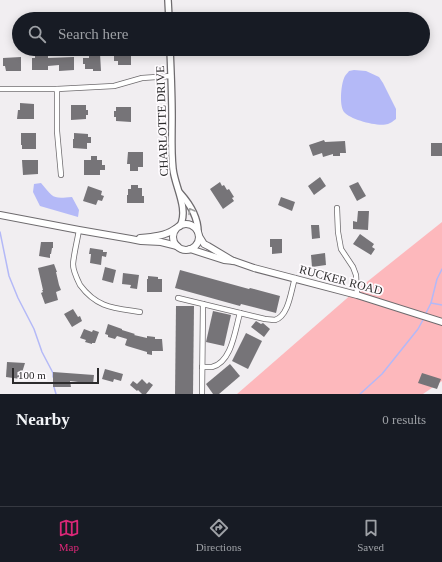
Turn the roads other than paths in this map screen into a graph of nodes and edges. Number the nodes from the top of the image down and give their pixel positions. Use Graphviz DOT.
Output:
graph roads {
  1 [pos="168,0"];
  2 [pos="169,12"];
  3 [pos="170,56"];
  4 [pos="171,76"];
  5 [pos="0,89"];
  6 [pos="57,89"];
  7 [pos="61,175"];
  8 [pos="180,192"];
  9 [pos="337,208"];
  10 [pos="0,215"];
  11 [pos="178,227"];
  12 [pos="79,230"];
  13 [pos="198,234"];
  14 [pos="131,239"];
  15 [pos="176,246"];
  16 [pos="190,249"];
  17 [pos="234,261"];
  18 [pos="295,278"];
  19 [pos="357,295"];
  20 [pos="178,298"];
  21 [pos="203,304"];
  22 [pos="140,312"];
  23 [pos="240,313"];
  24 [pos="442,322"];
  25 [pos="202,367"];
  26 [pos="202,394"];
  1 -- 2 [label="street"];
  3 -- 4 [label="street, CHARLOTTE DRIVE"];
  4 -- 6 [label="street"];
  4 -- 8 [label="street, CHARLOTTE DRIVE"];
  5 -- 6 [label="street"];
  6 -- 7 [label="street"];
  8 -- 11 [label="street, CHARLOTTE DRIVE"];
  13 -- 8 [label="street, CHARLOTTE DRIVE, one-way"];
  9 -- 19 [label="street"];
  10 -- 12 [label="main road"];
  11 -- 13 [label="main road"];
  11 -- 14 [label="main road"];
  11 -- 15 [label="main road"];
  12 -- 14 [label="main road"];
  12 -- 22 [label="street"];
  13 -- 16 [label="main road"];
  13 -- 17 [label="main road, RUCKER ROAD"];
  14 -- 15 [label="main road"];
  15 -- 16 [label="main road"];
  16 -- 17 [label="main road, RUCKER ROAD"];
  17 -- 18 [label="main road, RUCKER ROAD"];
  18 -- 19 [label="main road, RUCKER ROAD"];
  18 -- 23 [label="street"];
  19 -- 24 [label="main road, RUCKER ROAD"];
  20 -- 21 [label="street"];
  21 -- 23 [label="street"];
  21 -- 25 [label="street"];
  23 -- 25 [label="street"];
  25 -- 26 [label="street"];
}
